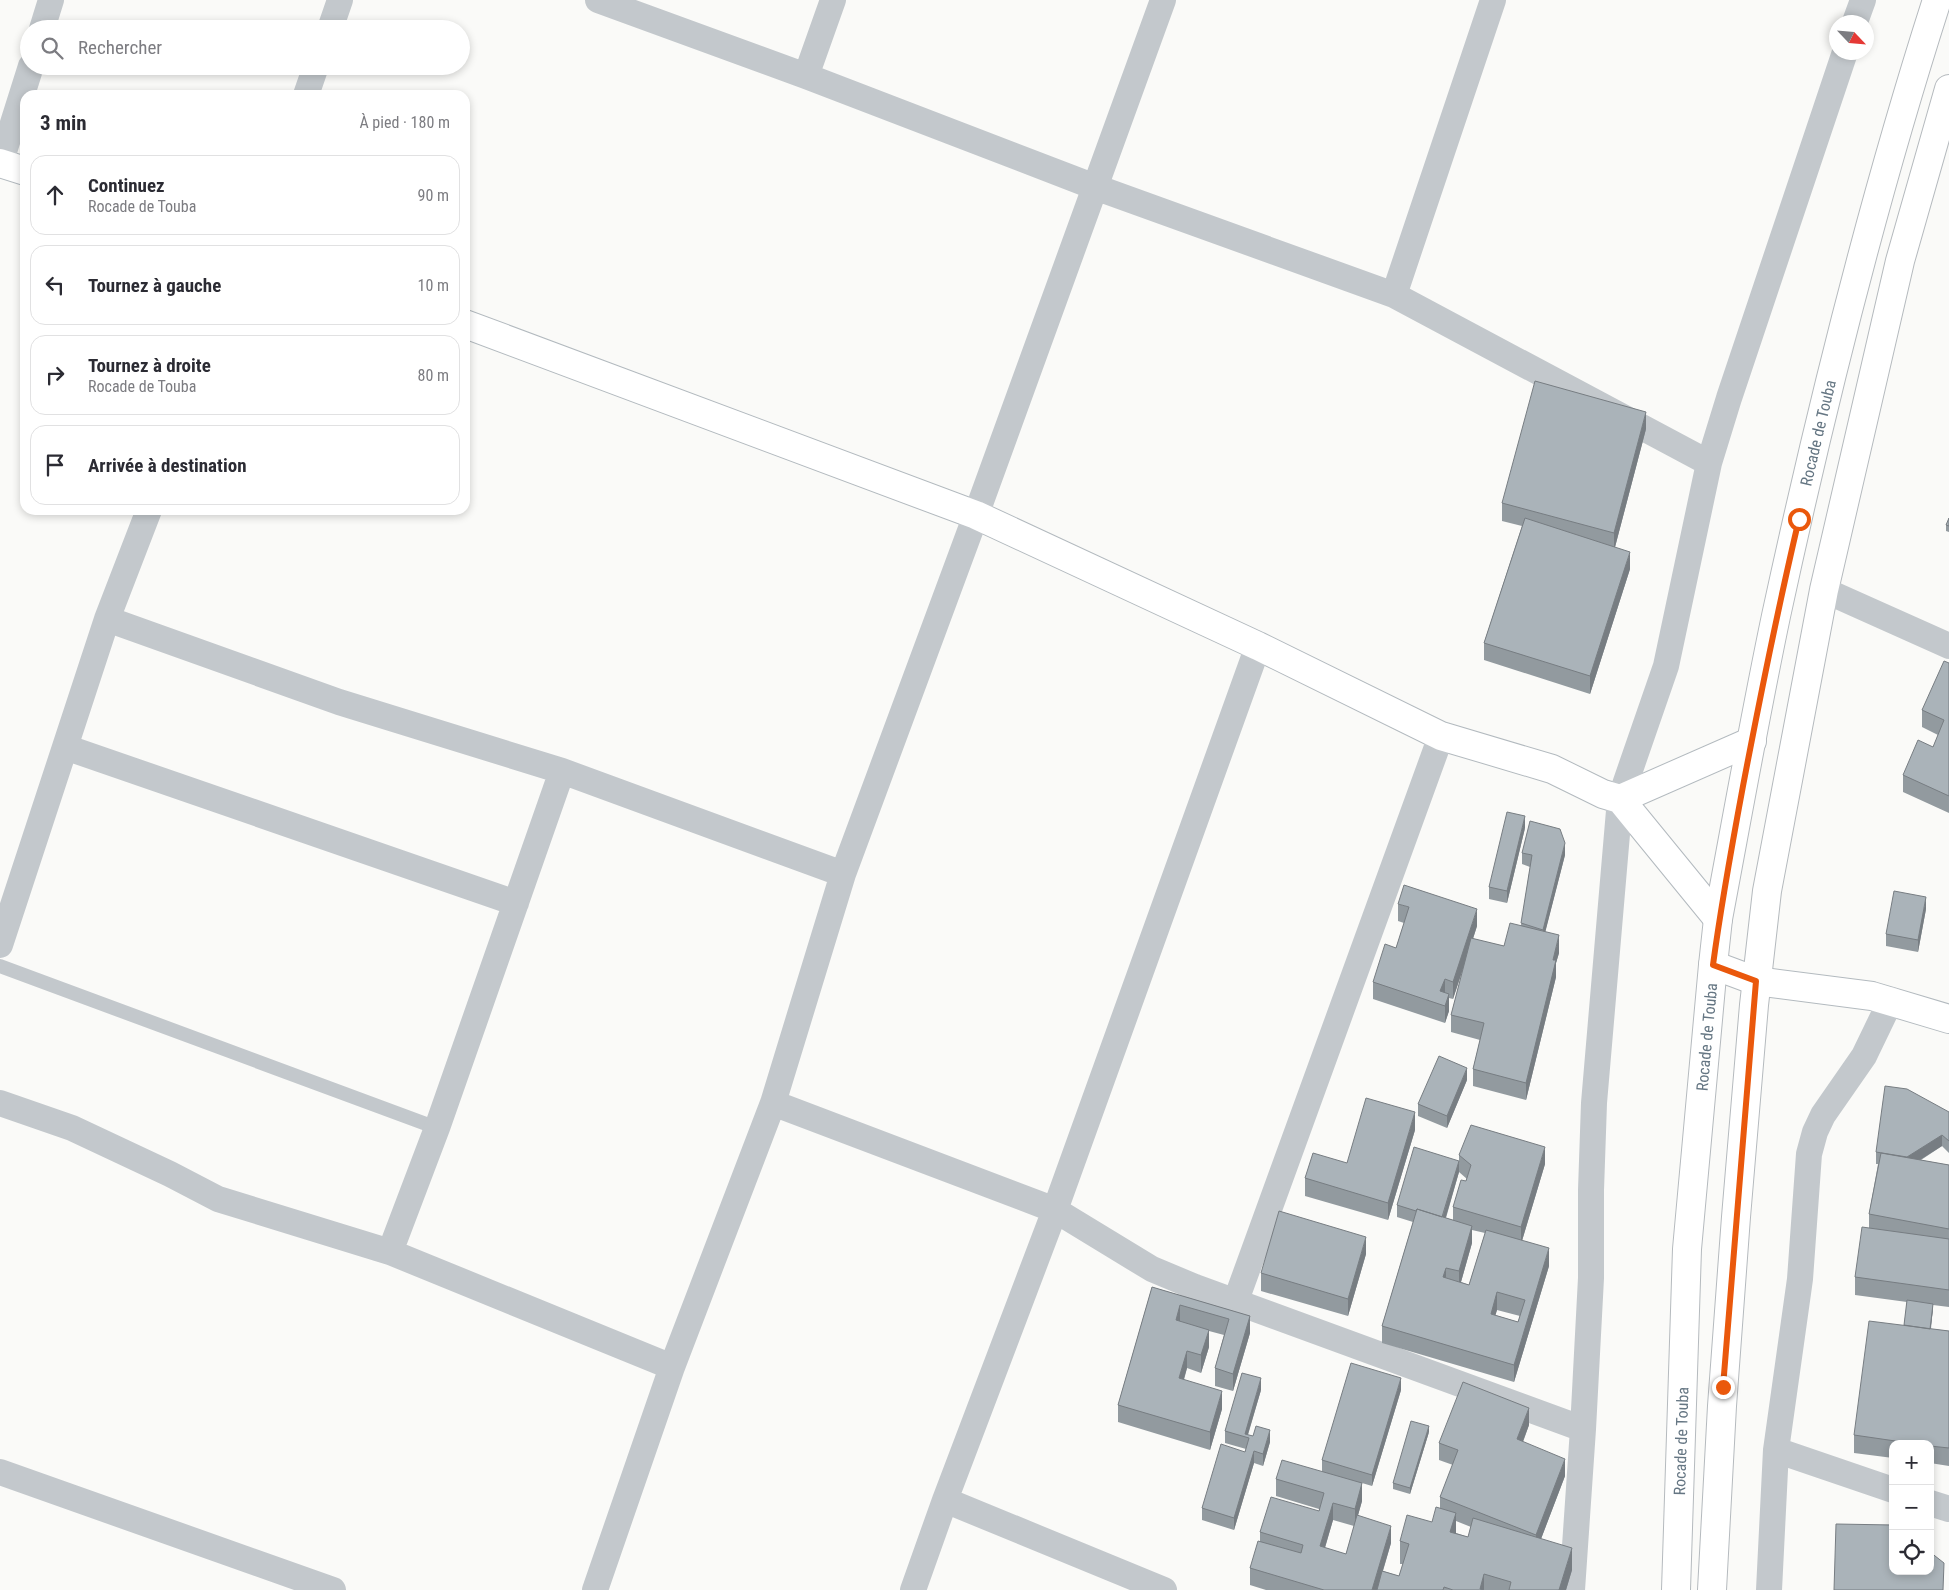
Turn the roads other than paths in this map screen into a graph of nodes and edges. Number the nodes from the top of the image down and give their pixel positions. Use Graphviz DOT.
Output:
graph roads {
  1 [pos="51,0"];
  2 [pos="340,0"];
  3 [pos="598,0"];
  4 [pos="833,0"];
  5 [pos="1163,0"];
  6 [pos="1494,0"];
  7 [pos="1863,0"];
  8 [pos="1936,0"];
  9 [pos="1858,15"];
  10 [pos="45,20"];
  11 [pos="333,20"];
  12 [pos="1842,60"];
  13 [pos="28,75"];
  14 [pos="313,75"];
  15 [pos="806,76"];
  16 [pos="1949,89"];
  17 [pos="23,90"];
  18 [pos="308,90"];
  19 [pos="20,100"];
  20 [pos="0,163"];
  21 [pos="20,169"];
  22 [pos="1095,187"];
  23 [pos="1394,295"];
  24 [pos="470,326"];
  25 [pos="1709,462"];
  26 [pos="147,515"];
  27 [pos="976,515"];
  28 [pos="1824,590"];
  29 [pos="107,619"];
  30 [pos="1258,646"];
  31 [pos="1949,646"];
  32 [pos="1441,736"];
  33 [pos="1752,740"];
  34 [pos="65,747"];
  35 [pos="562,771"];
  36 [pos="1620,799"];
  37 [pos="843,874"];
  38 [pos="516,903"];
  39 [pos="1718,919"];
  40 [pos="0,945"];
  41 [pos="1713,965"];
  42 [pos="0,966"];
  43 [pos="1756,981"];
  44 [pos="1891,1000"];
  45 [pos="1949,1019"];
  46 [pos="0,1103"];
  47 [pos="773,1103"];
  48 [pos="437,1128"];
  49 [pos="1055,1210"];
  50 [pos="390,1252"];
  51 [pos="1235,1303"];
  52 [pos="672,1367"];
  53 [pos="1583,1429"];
  54 [pos="1776,1450"];
  55 [pos="0,1472"];
  56 [pos="1889,1489"];
  57 [pos="946,1500"];
  58 [pos="1934,1504"];
  59 [pos="1949,1509"];
  60 [pos="324,1588"];
  61 [pos="595,1590"];
  62 [pos="914,1590"];
  63 [pos="1164,1590"];
  64 [pos="1572,1590"];
  65 [pos="1676,1590"];
  66 [pos="1712,1590"];
  67 [pos="1769,1590"];
  1 -- 10 [label="street"];
  2 -- 11 [label="street"];
  3 -- 15 [label="street"];
  4 -- 15 [label="street"];
  5 -- 22 [label="street"];
  6 -- 23 [label="street"];
  7 -- 9 [label="street"];
  8 -- 33 [label="main road, Rocade de Touba"];
  12 -- 25 [label="street"];
  13 -- 17 [label="street"];
  14 -- 18 [label="street"];
  15 -- 22 [label="street"];
  16 -- 28 [label="main road"];
  19 -- 20 [label="street"];
  20 -- 21 [label="main road"];
  22 -- 23 [label="street"];
  22 -- 27 [label="street"];
  23 -- 25 [label="street"];
  24 -- 27 [label="main road"];
  25 -- 36 [label="street"];
  26 -- 29 [label="street"];
  27 -- 30 [label="main road"];
  27 -- 37 [label="street"];
  28 -- 31 [label="street"];
  28 -- 43 [label="main road"];
  29 -- 34 [label="street"];
  29 -- 35 [label="street"];
  30 -- 32 [label="main road"];
  30 -- 49 [label="street"];
  32 -- 36 [label="main road"];
  32 -- 51 [label="street"];
  33 -- 36 [label="main road"];
  33 -- 39 [label="main road, Rocade de Touba"];
  34 -- 38 [label="street"];
  34 -- 40 [label="street"];
  35 -- 37 [label="street"];
  35 -- 38 [label="street"];
  36 -- 39 [label="main road"];
  36 -- 53 [label="street"];
  37 -- 47 [label="street"];
  38 -- 48 [label="street"];
  39 -- 41 [label="main road, Rocade de Touba"];
  41 -- 43 [label="main road"];
  41 -- 65 [label="main road, Rocade de Touba"];
  42 -- 48 [label="lane"];
  43 -- 44 [label="main road"];
  43 -- 66 [label="main road"];
  44 -- 45 [label="main road"];
  44 -- 54 [label="street"];
  46 -- 50 [label="street"];
  47 -- 49 [label="street"];
  47 -- 52 [label="street"];
  48 -- 50 [label="street"];
  49 -- 51 [label="street"];
  49 -- 57 [label="street"];
  50 -- 52 [label="street"];
  51 -- 53 [label="street"];
  52 -- 61 [label="street"];
  53 -- 64 [label="street"];
  54 -- 56 [label="street"];
  54 -- 67 [label="street"];
  55 -- 60 [label="street"];
  57 -- 62 [label="street"];
  57 -- 63 [label="street"];
  58 -- 59 [label="street"];
}
